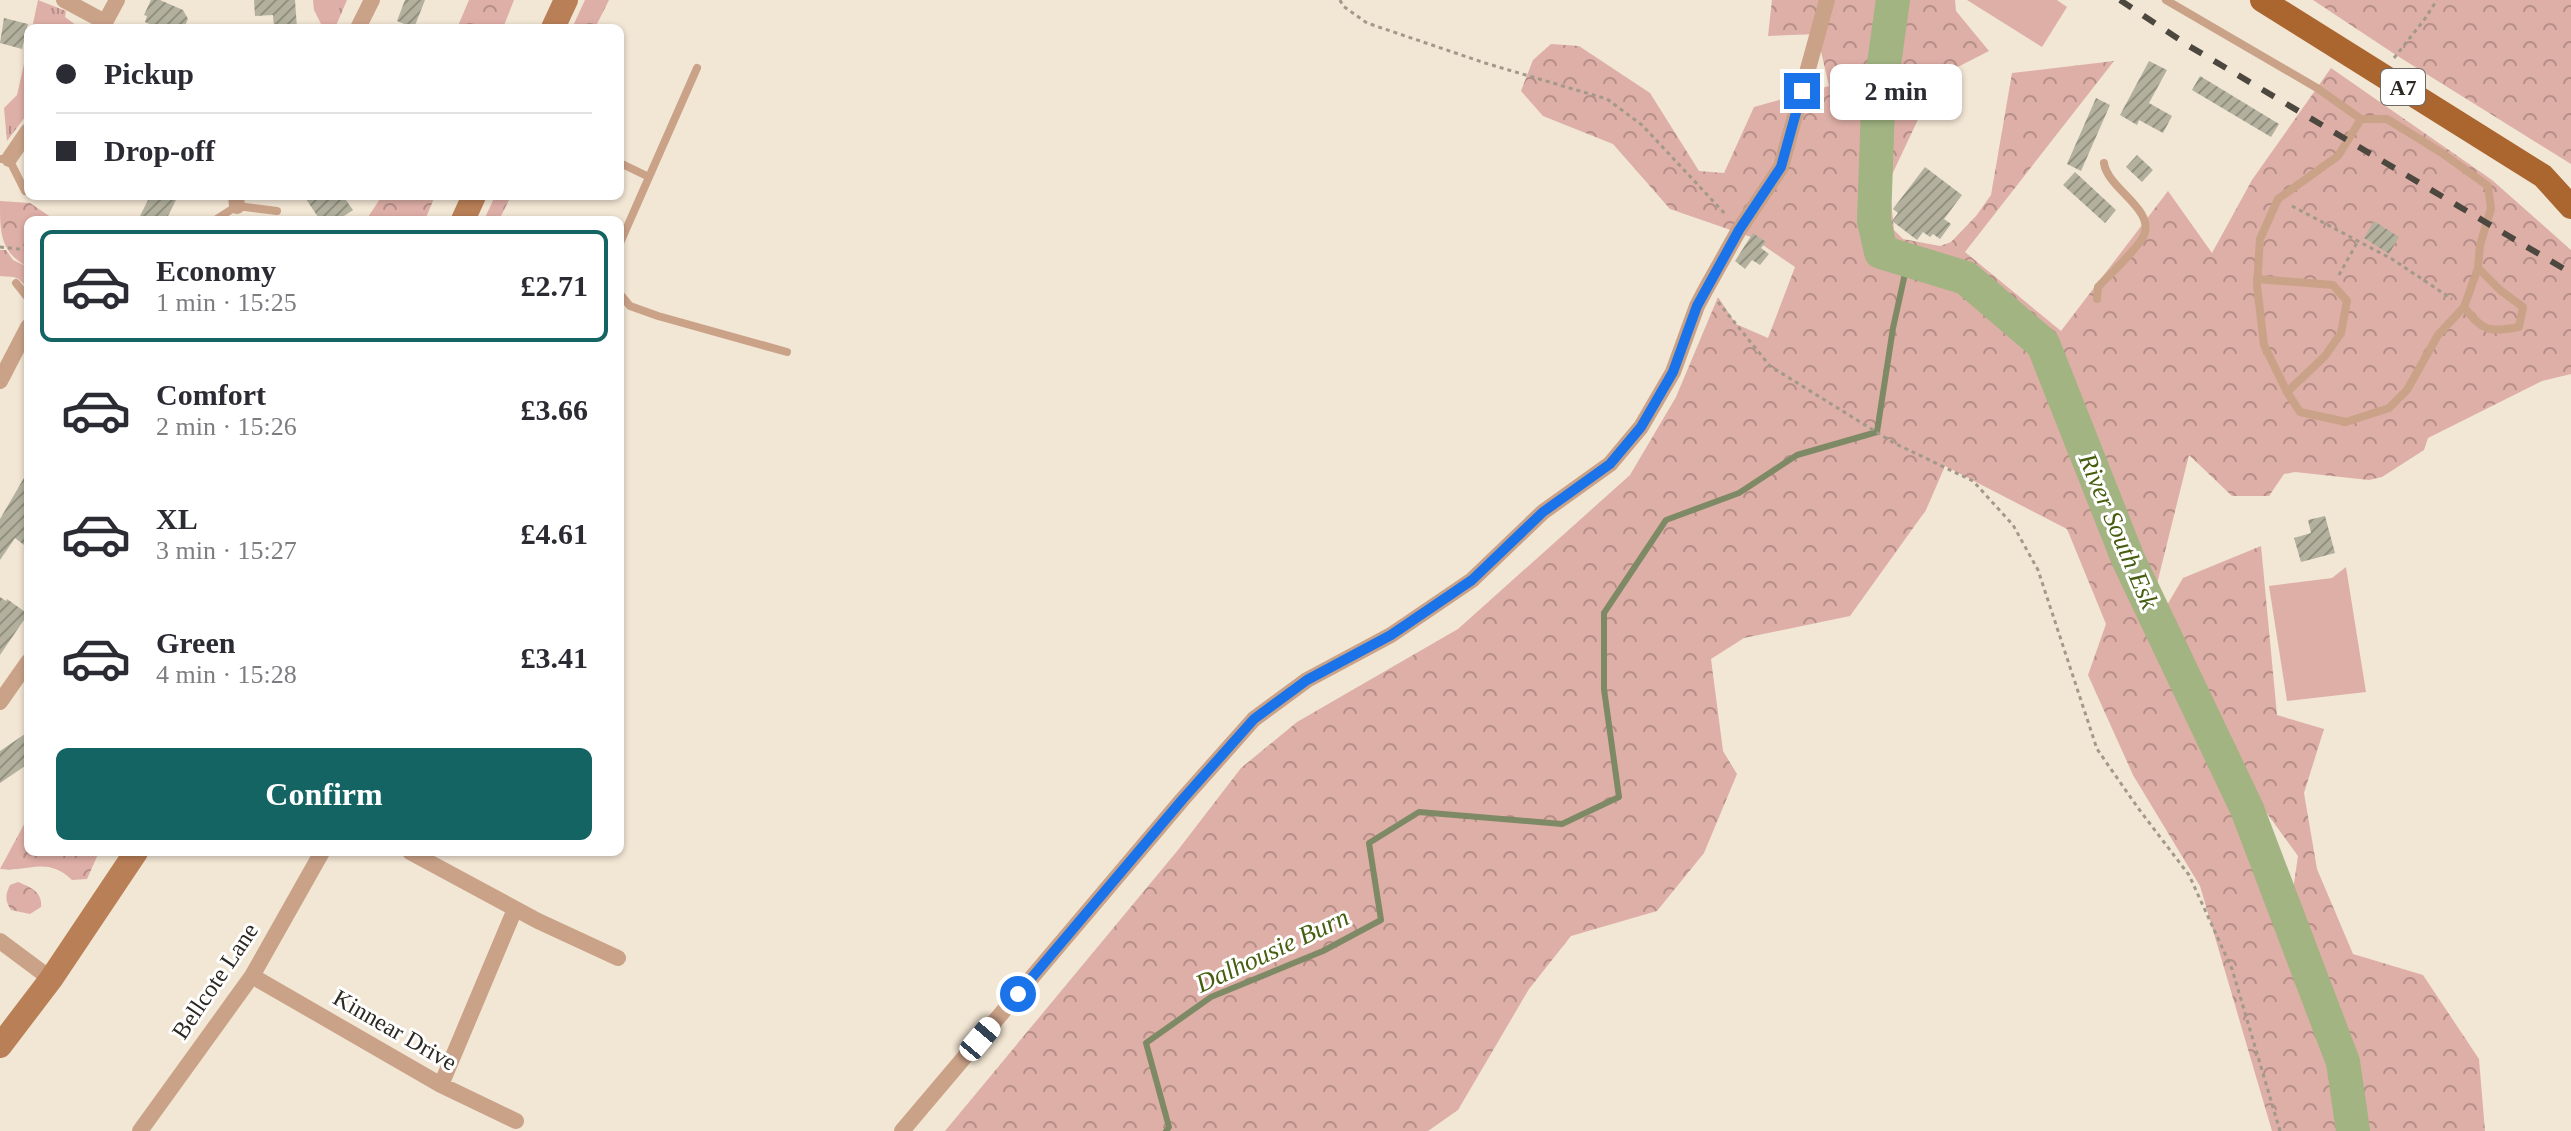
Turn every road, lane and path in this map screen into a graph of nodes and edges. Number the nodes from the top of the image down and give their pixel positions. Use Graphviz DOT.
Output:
graph roads {
  1 [pos="64,0"];
  2 [pos="117,0"];
  3 [pos="372,0"];
  4 [pos="566,0"];
  5 [pos="1340,0"];
  6 [pos="1827,0"];
  7 [pos="2166,0"];
  8 [pos="2262,0"];
  9 [pos="2437,0"];
  10 [pos="102,24"];
  11 [pos="105,24"];
  12 [pos="360,24"];
  13 [pos="555,24"];
  14 [pos="697,68"];
  15 [pos="2380,73"];
  16 [pos="2361,119"];
  17 [pos="24,136"];
  18 [pos="4,159"];
  19 [pos="2104,163"];
  20 [pos="624,165"];
  21 [pos="2543,176"];
  22 [pos="649,177"];
  23 [pos="24,189"];
  24 [pos="2571,191"];
  25 [pos="2278,199"];
  26 [pos="237,201"];
  27 [pos="2571,207"];
  28 [pos="277,211"];
  29 [pos="220,216"];
  30 [pos="1739,230"];
  31 [pos="624,234"];
  32 [pos="2358,241"];
  33 [pos="0,247"];
  34 [pos="24,250"];
  35 [pos="2478,268"];
  36 [pos="2257,279"];
  37 [pos="16,283"];
  38 [pos="2333,285"];
  39 [pos="1706,289"];
  40 [pos="24,293"];
  41 [pos="624,299"];
  42 [pos="2097,299"];
  43 [pos="2464,307"];
  44 [pos="24,335"];
  45 [pos="787,352"];
  46 [pos="0,381"];
  47 [pos="2287,392"];
  48 [pos="24,667"];
  49 [pos="3,691"];
  50 [pos="133,856"];
  51 [pos="320,856"];
  52 [pos="417,856"];
  53 [pos="515,909"];
  54 [pos="0,941"];
  55 [pos="618,958"];
  56 [pos="252,976"];
  57 [pos="51,979"];
  58 [pos="0,1046"];
  59 [pos="441,1085"];
  60 [pos="516,1121"];
  61 [pos="140,1131"];
  62 [pos="902,1131"];
  63 [pos="2280,1131"];
  1 -- 10 [label="street"];
  2 -- 11 [label="street"];
  3 -- 12 [label="street"];
  4 -- 13 [label="main road"];
  5 -- 30 [label="path"];
  6 -- 30 [label="street"];
  7 -- 16 [label="lane"];
  8 -- 15 [label="main road, A7"];
  9 -- 15 [label="path"];
  14 -- 22 [label="lane"];
  15 -- 21 [label="main road, A7"];
  16 -- 25 [label="lane"];
  16 -- 35 [label="lane"];
  17 -- 18 [label="street"];
  18 -- 23 [label="lane"];
  19 -- 42 [label="lane"];
  20 -- 22 [label="lane"];
  21 -- 24 [label="main road"];
  21 -- 27 [label="main road, A7"];
  22 -- 31 [label="lane"];
  25 -- 32 [label="path"];
  25 -- 36 [label="lane"];
  26 -- 28 [label="lane"];
  26 -- 29 [label="lane"];
  30 -- 39 [label="street"];
  32 -- 38 [label="path"];
  32 -- 43 [label="path"];
  33 -- 34 [label="path"];
  35 -- 43 [label="lane"];
  35 -- 43 [label="lane"];
  36 -- 38 [label="lane"];
  36 -- 47 [label="lane"];
  37 -- 40 [label="lane"];
  38 -- 47 [label="lane"];
  39 -- 62 [label="street"];
  39 -- 63 [label="path"];
  41 -- 45 [label="lane"];
  43 -- 47 [label="lane"];
  44 -- 46 [label="street"];
  48 -- 49 [label="street"];
  50 -- 57 [label="main road"];
  51 -- 56 [label="street, Bellcote Lane"];
  52 -- 53 [label="street"];
  53 -- 55 [label="street"];
  53 -- 59 [label="street"];
  54 -- 57 [label="street"];
  56 -- 59 [label="street, Kinnear Drive"];
  56 -- 61 [label="street, Bellcote Lane"];
  57 -- 58 [label="main road"];
  59 -- 60 [label="street, Kinnear Drive"];
}
